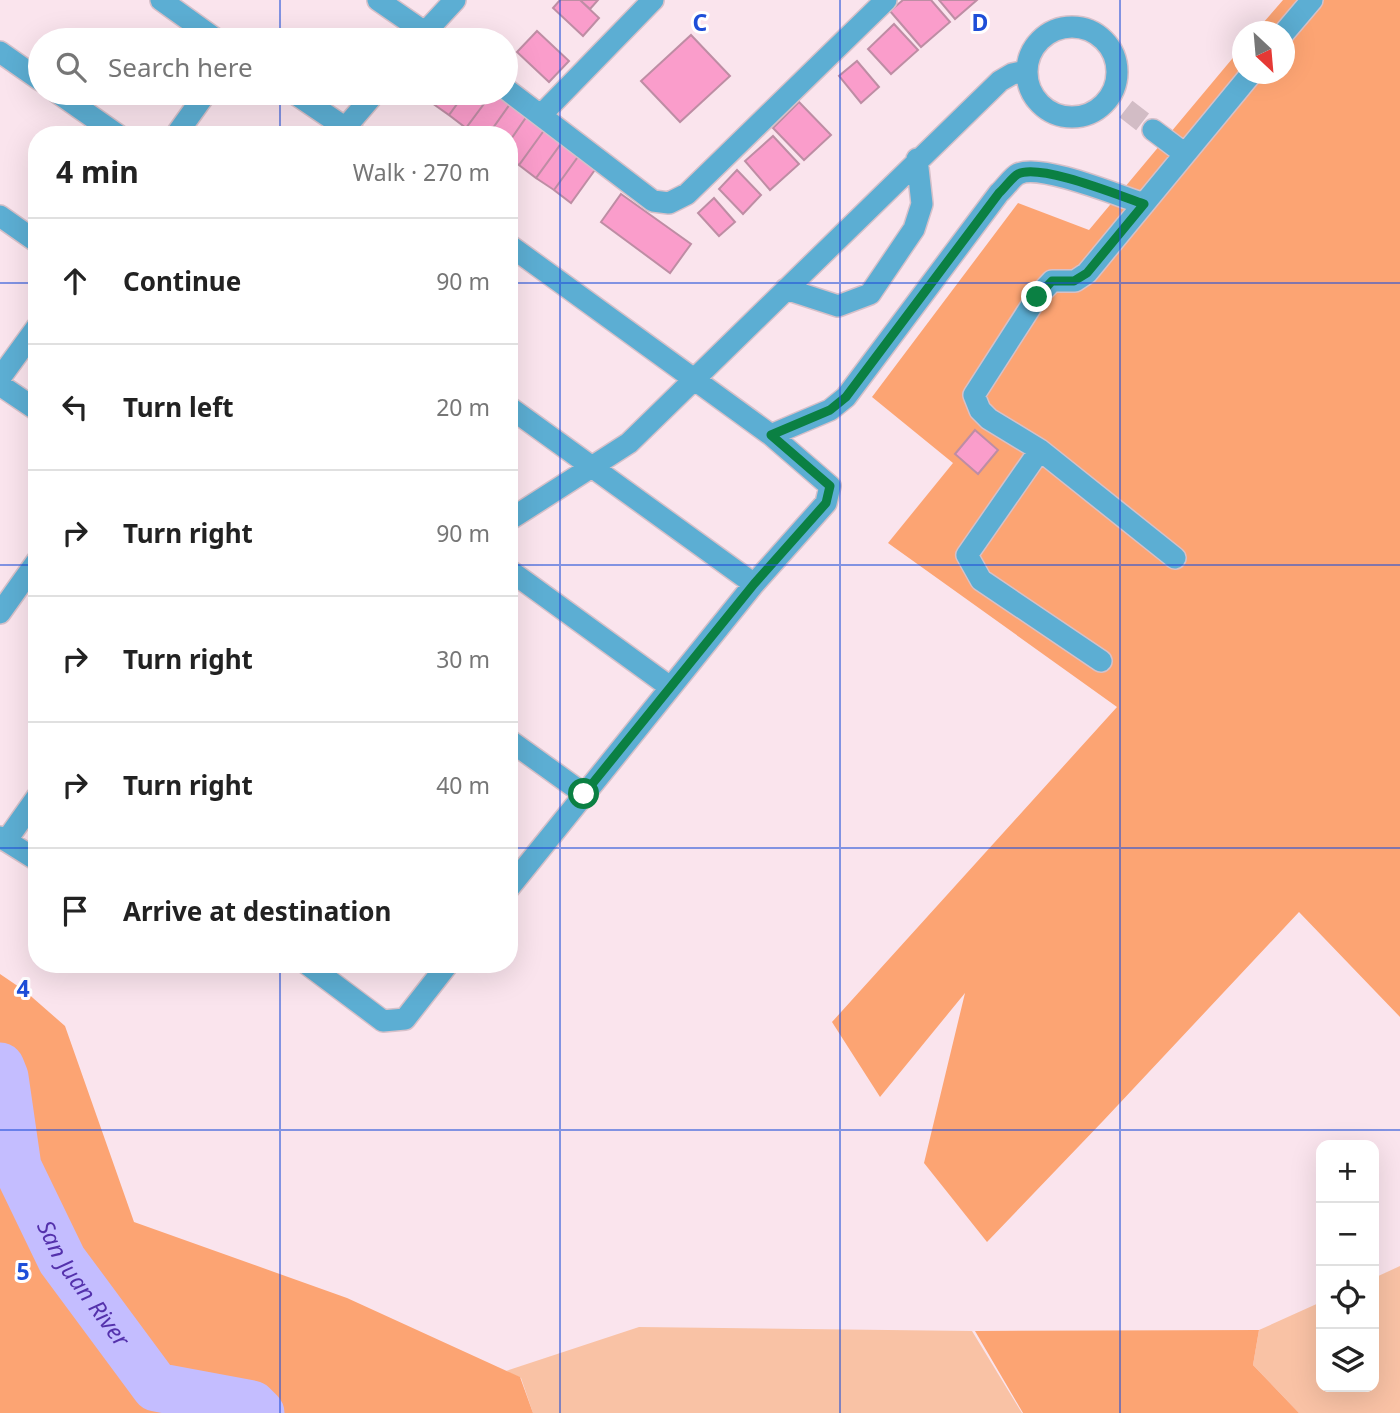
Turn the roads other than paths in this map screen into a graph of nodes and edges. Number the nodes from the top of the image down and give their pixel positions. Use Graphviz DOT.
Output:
graph roads {
  1 [pos="161,0"];
  2 [pos="378,0"];
  3 [pos="455,0"];
  4 [pos="653,0"];
  5 [pos="886,0"];
  6 [pos="1312,0"];
  7 [pos="1294,21"];
  8 [pos="201,28"];
  9 [pos="413,28"];
  10 [pos="434,28"];
  11 [pos="0,52"];
  12 [pos="1026,71"];
  13 [pos="28,72"];
  14 [pos="1243,84"];
  15 [pos="518,97"];
  16 [pos="75,105"];
  17 [pos="197,105"];
  18 [pos="310,105"];
  19 [pos="366,105"];
  20 [pos="542,114"];
  21 [pos="105,126"];
  22 [pos="182,126"];
  23 [pos="338,126"];
  24 [pos="350,126"];
  25 [pos="1153,130"];
  26 [pos="1185,154"];
  27 [pos="917,159"];
  28 [pos="1144,204"];
  29 [pos="0,216"];
  30 [pos="28,236"];
  31 [pos="518,251"];
  32 [pos="786,289"];
  33 [pos="28,339"];
  34 [pos="0,378"];
  35 [pos="695,378"];
  36 [pos="0,385"];
  37 [pos="28,404"];
  38 [pos="518,413"];
  39 [pos="771,435"];
  40 [pos="1040,450"];
  41 [pos="594,466"];
  42 [pos="518,514"];
  43 [pos="1175,558"];
  44 [pos="28,574"];
  45 [pos="518,577"];
  46 [pos="754,584"];
  47 [pos="0,613"];
  48 [pos="1101,662"];
  49 [pos="670,687"];
  50 [pos="518,746"];
  51 [pos="584,794"];
  52 [pos="28,808"];
  53 [pos="3,839"];
  54 [pos="28,854"];
  55 [pos="518,877"];
  56 [pos="319,973"];
  57 [pos="441,973"];
  1 -- 8 [label="street"];
  2 -- 9 [label="street"];
  3 -- 10 [label="street"];
  4 -- 20 [label="street"];
  5 -- 20 [label="street"];
  6 -- 7 [label="street"];
  11 -- 13 [label="street"];
  12 -- 12 [label="street"];
  12 -- 27 [label="street"];
  14 -- 26 [label="street"];
  15 -- 20 [label="street"];
  16 -- 21 [label="street"];
  17 -- 22 [label="street"];
  18 -- 23 [label="street"];
  19 -- 24 [label="street"];
  25 -- 26 [label="street"];
  26 -- 28 [label="street"];
  27 -- 32 [label="street"];
  27 -- 32 [label="street"];
  28 -- 39 [label="street"];
  28 -- 40 [label="street"];
  29 -- 30 [label="street"];
  31 -- 35 [label="street"];
  32 -- 35 [label="street"];
  33 -- 34 [label="street"];
  35 -- 39 [label="street"];
  35 -- 41 [label="street"];
  36 -- 37 [label="street"];
  38 -- 41 [label="street"];
  39 -- 46 [label="street"];
  40 -- 43 [label="street"];
  40 -- 48 [label="street"];
  41 -- 42 [label="street"];
  41 -- 46 [label="street"];
  44 -- 47 [label="street"];
  45 -- 49 [label="street"];
  46 -- 49 [label="street"];
  49 -- 51 [label="street"];
  50 -- 51 [label="street"];
  51 -- 55 [label="street"];
  52 -- 53 [label="street"];
  53 -- 54 [label="street"];
  56 -- 57 [label="street"];
}
